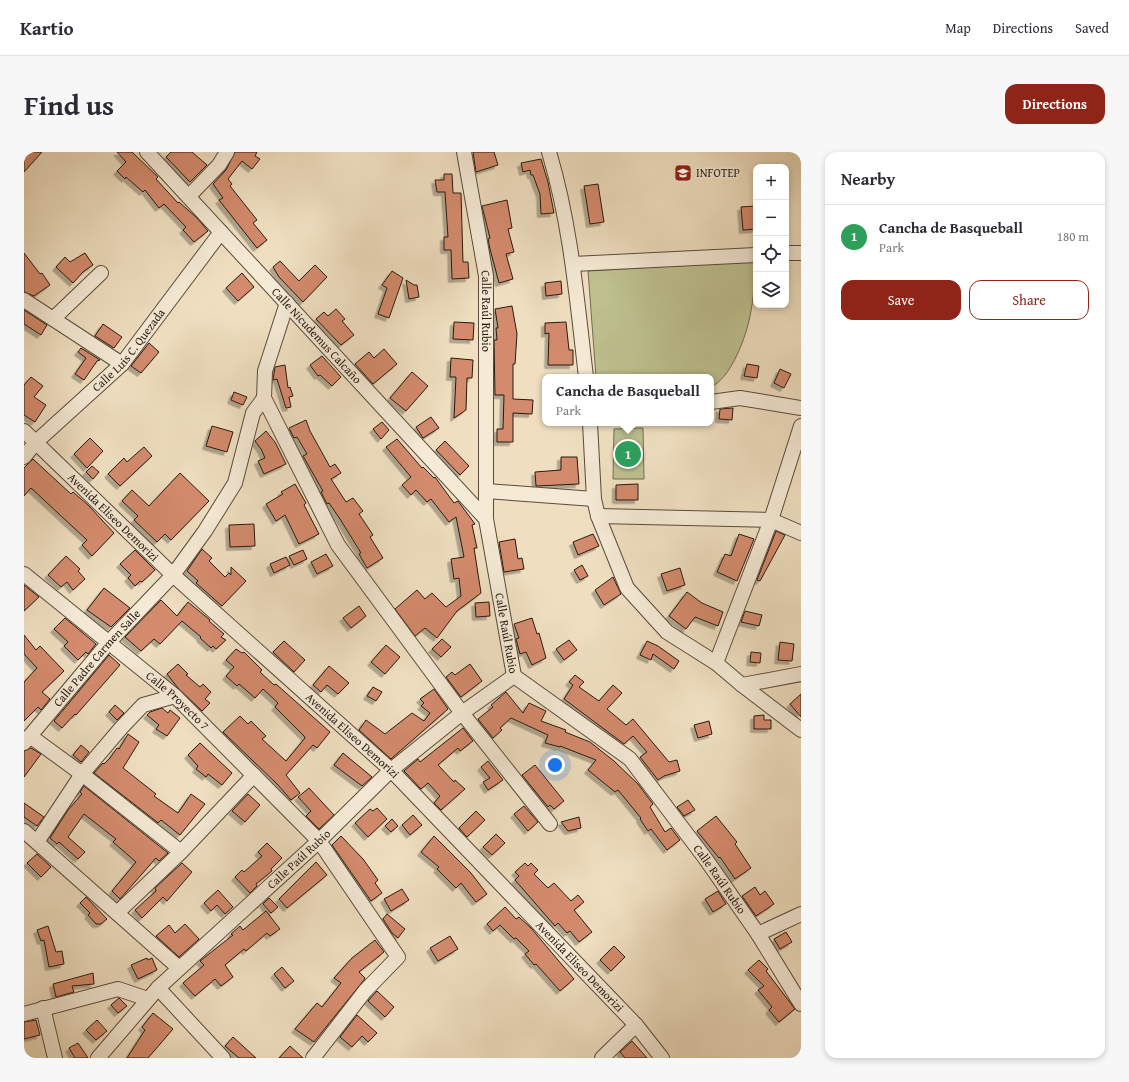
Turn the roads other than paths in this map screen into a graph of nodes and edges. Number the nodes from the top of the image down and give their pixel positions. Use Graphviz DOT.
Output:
graph roads {
  1 [pos="147,152"];
  2 [pos="227,152"];
  3 [pos="464,152"];
  4 [pos="549,152"];
  5 [pos="189,196"];
  6 [pos="221,232"];
  7 [pos="789,253"];
  8 [pos="801,253"];
  9 [pos="753,255"];
  10 [pos="573,264"];
  11 [pos="101,273"];
  12 [pos="24,300"];
  13 [pos="287,303"];
  14 [pos="53,319"];
  15 [pos="122,364"];
  16 [pos="586,374"];
  17 [pos="264,398"];
  18 [pos="714,402"];
  19 [pos="801,408"];
  20 [pos="590,426"];
  21 [pos="801,426"];
  22 [pos="24,431"];
  23 [pos="36,442"];
  24 [pos="24,457"];
  25 [pos="486,491"];
  26 [pos="594,499"];
  27 [pos="598,516"];
  28 [pos="486,519"];
  29 [pos="771,520"];
  30 [pos="801,533"];
  31 [pos="24,574"];
  32 [pos="173,575"];
  33 [pos="109,642"];
  34 [pos="716,663"];
  35 [pos="801,674"];
  36 [pos="514,676"];
  37 [pos="742,685"];
  38 [pos="175,696"];
  39 [pos="462,713"];
  40 [pos="801,730"];
  41 [pos="27,739"];
  42 [pos="391,770"];
  43 [pos="82,774"];
  44 [pos="254,775"];
  45 [pos="550,824"];
  46 [pos="24,831"];
  47 [pos="319,841"];
  48 [pos="37,842"];
  49 [pos="181,852"];
  50 [pos="117,913"];
  51 [pos="801,914"];
  52 [pos="758,934"];
  53 [pos="179,968"];
  54 [pos="158,988"];
  55 [pos="148,999"];
  56 [pos="801,1004"];
  57 [pos="43,1008"];
  58 [pos="24,1014"];
  59 [pos="636,1025"];
  60 [pos="55,1058"];
  61 [pos="98,1058"];
  62 [pos="223,1058"];
  63 [pos="312,1058"];
  64 [pos="602,1058"];
  65 [pos="662,1058"];
  1 -- 5 [label="street, Calle Nicudemus Calcaño"];
  2 -- 5 [label="street"];
  3 -- 25 [label="street, Calle Raúl Rubio"];
  4 -- 10 [label="street"];
  5 -- 6 [label="street, Calle Nicudemus Calcaño"];
  6 -- 13 [label="street, Calle Nicudemus Calcaño"];
  6 -- 15 [label="street, Calle Luis C. Quezada"];
  7 -- 8 [label="street"];
  9 -- 10 [label="street"];
  10 -- 16 [label="street"];
  11 -- 14 [label="street"];
  12 -- 14 [label="street"];
  13 -- 17 [label="street"];
  13 -- 28 [label="street, Calle Nicudemus Calcaño"];
  14 -- 15 [label="street"];
  15 -- 23 [label="street, Calle Luis C. Quezada"];
  17 -- 32 [label="street, Calle Padre Carmen Salle"];
  17 -- 39 [label="street"];
  18 -- 19 [label="street"];
  20 -- 26 [label="street"];
  21 -- 29 [label="street"];
  22 -- 23 [label="street, Avenida Eliseo Demorizi"];
  23 -- 24 [label="street, Calle Luis C. Quezada"];
  23 -- 32 [label="street, Avenida Eliseo Demorizi"];
  25 -- 26 [label="street"];
  25 -- 28 [label="street, Calle Raúl Rubio"];
  26 -- 27 [label="street"];
  27 -- 29 [label="street"];
  27 -- 34 [label="street"];
  28 -- 36 [label="street, Calle Raúl Rubio"];
  29 -- 30 [label="street"];
  29 -- 34 [label="street"];
  31 -- 33 [label="street, Calle Proyecto 7"];
  32 -- 33 [label="street, Calle Padre Carmen Salle"];
  32 -- 42 [label="street, Avenida Eliseo Demorizi"];
  33 -- 38 [label="street, Calle Proyecto 7"];
  33 -- 41 [label="street, Calle Padre Carmen Salle"];
  34 -- 37 [label="street"];
  35 -- 37 [label="street"];
  36 -- 39 [label="street, Calle Paúl Rubio"];
  36 -- 52 [label="street, Calle Raúl Rubio"];
  37 -- 40 [label="street"];
  38 -- 43 [label="street"];
  38 -- 44 [label="street, Calle Proyecto 7"];
  39 -- 42 [label="street, Calle Paúl Rubio"];
  39 -- 45 [label="street"];
  41 -- 43 [label="street"];
  42 -- 47 [label="street, Calle Paúl Rubio"];
  42 -- 59 [label="street, Avenida Eliseo Demorizi"];
  43 -- 48 [label="street"];
  43 -- 49 [label="street"];
  44 -- 47 [label="street, Calle Proyecto 7"];
  44 -- 49 [label="street"];
  46 -- 48 [label="street"];
  47 -- 53 [label="street, Calle Paúl Rubio"];
  47 -- 63 [label="street, Calle Proyecto 7"];
  48 -- 50 [label="street"];
  49 -- 50 [label="street"];
  50 -- 53 [label="street"];
  51 -- 52 [label="street"];
  52 -- 56 [label="street, Calle Raúl Rubio"];
  53 -- 54 [label="street, Calle Paúl Rubio"];
  54 -- 55 [label="street, Calle Paúl Rubio"];
  54 -- 62 [label="street"];
  55 -- 57 [label="street"];
  55 -- 61 [label="street, Calle Paúl Rubio"];
  57 -- 58 [label="street"];
  57 -- 60 [label="street"];
  59 -- 64 [label="street"];
  59 -- 65 [label="street, Avenida Eliseo Demorizi"];
}
